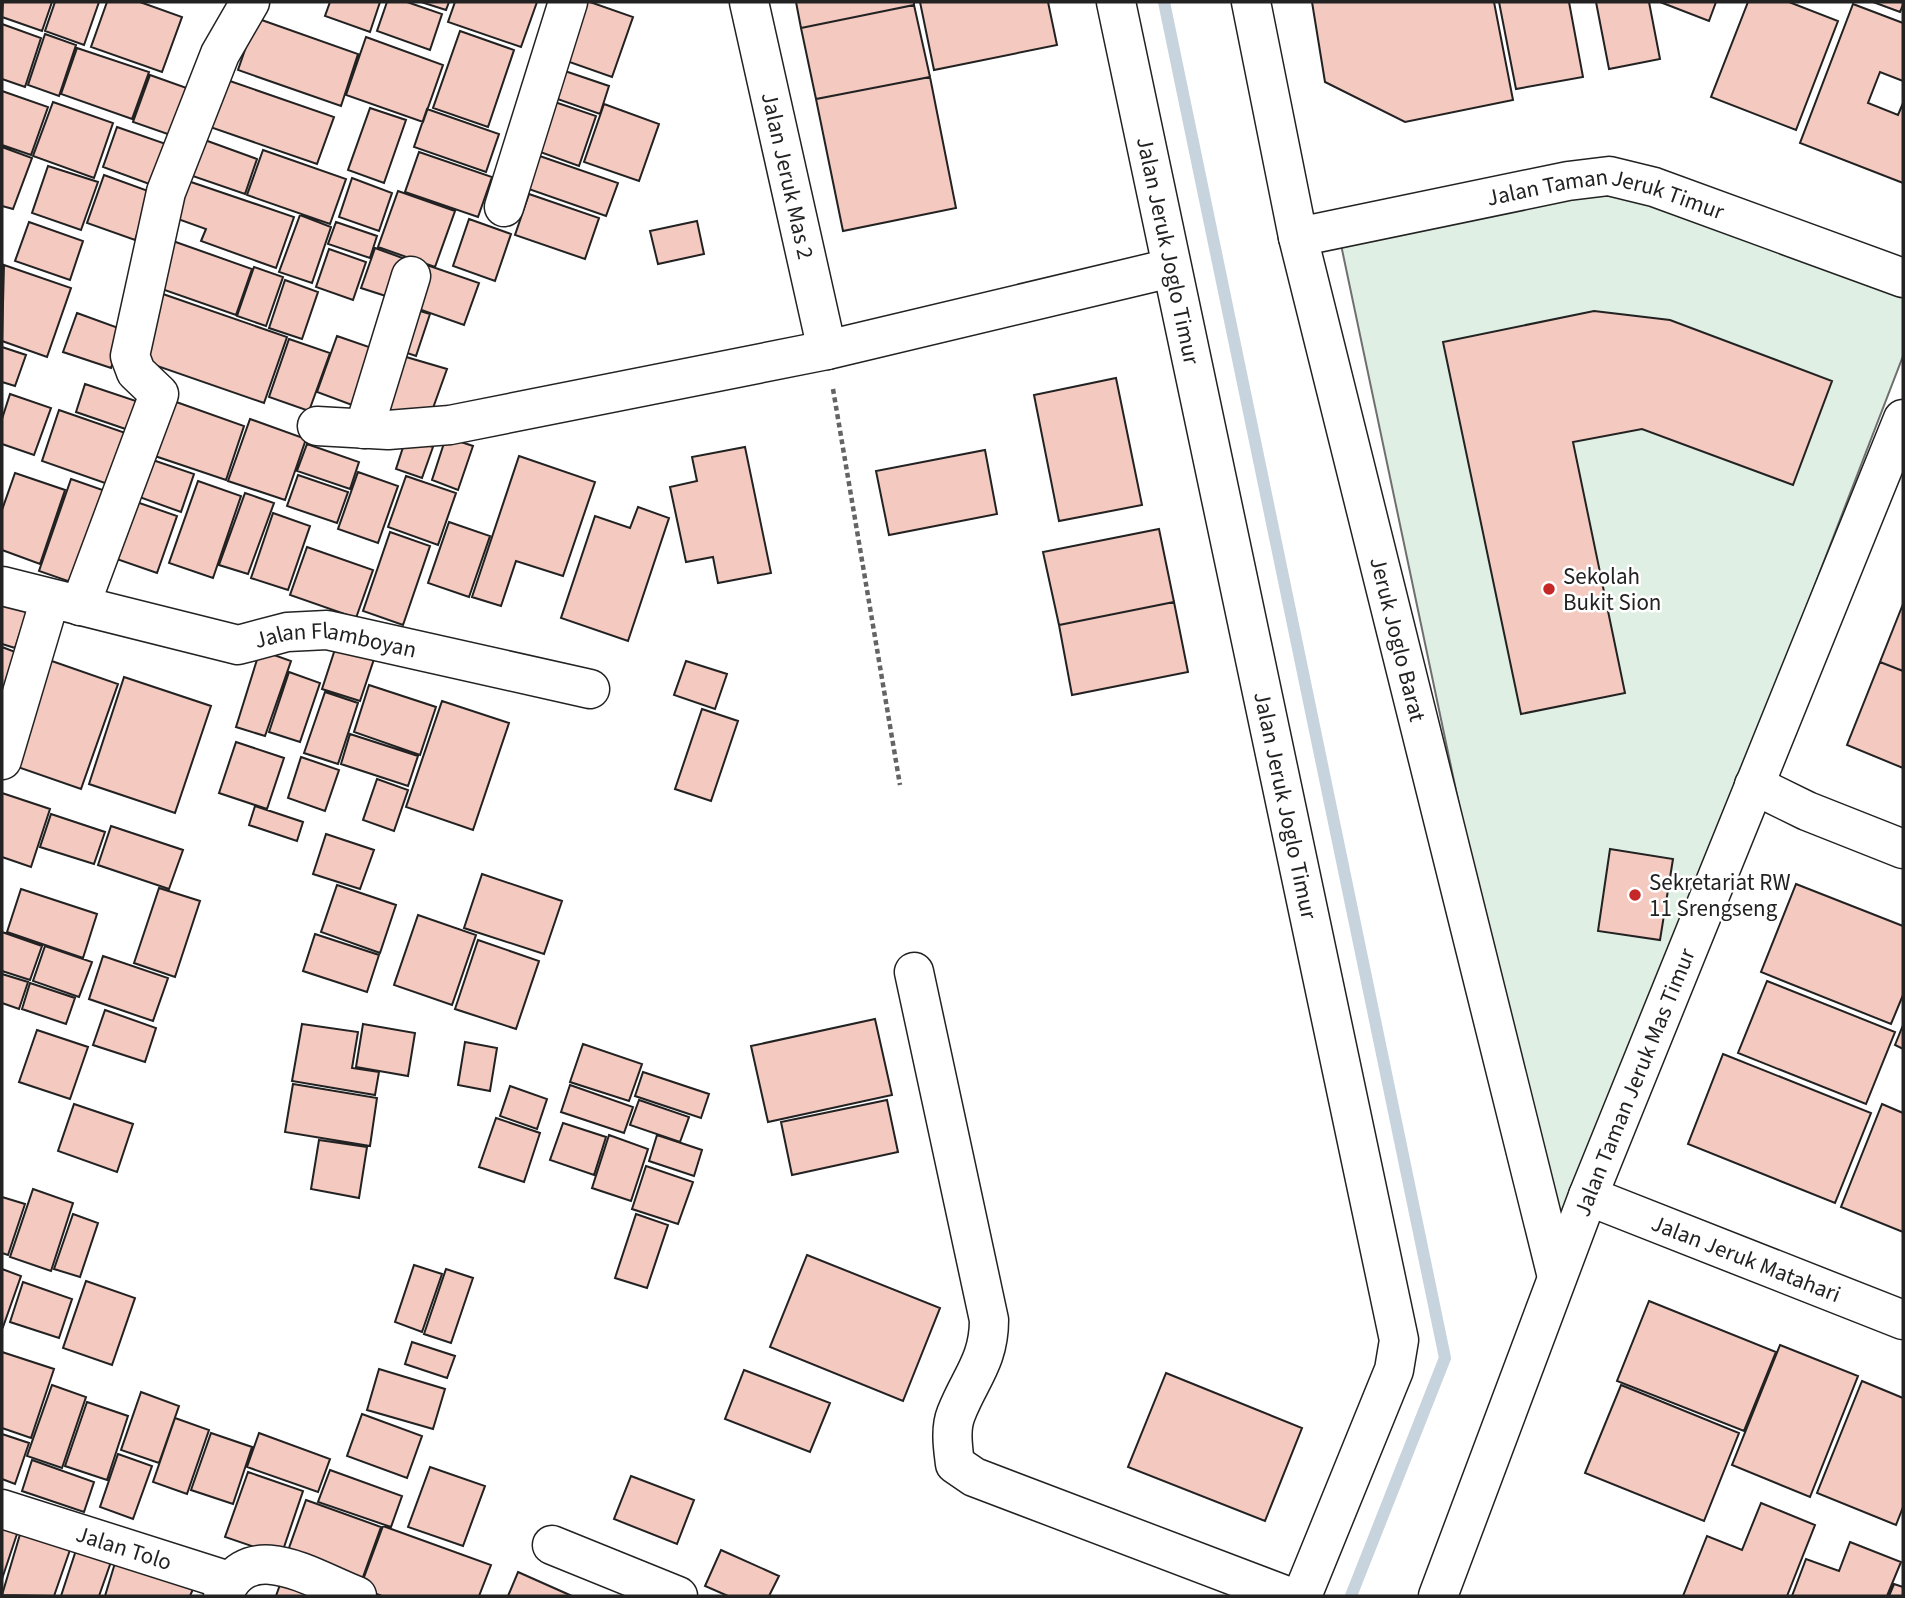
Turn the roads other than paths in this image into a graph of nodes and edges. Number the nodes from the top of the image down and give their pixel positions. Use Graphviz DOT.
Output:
graph roads {
  1 [pos="250,2"];
  2 [pos="568,2"];
  3 [pos="749,2"];
  4 [pos="1116,2"];
  5 [pos="1251,2"];
  6 [pos="504,207"];
  7 [pos="1298,237"];
  8 [pos="1171,268"];
  9 [pos="411,276"];
  10 [pos="1903,278"];
  11 [pos="827,349"];
  12 [pos="1903,419"];
  13 [pos="317,426"];
  14 [pos="364,429"];
  15 [pos="2,586"];
  16 [pos="65,603"];
  17 [pos="590,689"];
  18 [pos="2,760"];
  19 [pos="1754,785"];
  20 [pos="1903,849"];
  21 [pos="914,972"];
  22 [pos="1588,1196"];
  23 [pos="1557,1277"];
  24 [pos="1903,1320"];
  25 [pos="2,1509"];
  26 [pos="552,1545"];
  27 [pos="226,1589"];
  28 [pos="357,1596"];
  29 [pos="678,1596"];
  30 [pos="1287,1596"];
  31 [pos="1302,1596"];
  32 [pos="1438,1596"];
  1 -- 16 [label="street"];
  2 -- 6 [label="street"];
  3 -- 11 [label="street, Jalan Jeruk Mas 2"];
  4 -- 8 [label="street, Jalan Jeruk Joglo Timur"];
  5 -- 7 [label="street, Jeruk Joglo Barat"];
  7 -- 10 [label="street, Jalan Taman Jeruk Timur"];
  7 -- 23 [label="street, Jeruk Joglo Barat"];
  8 -- 11 [label="street"];
  8 -- 31 [label="street, Jalan Jeruk Joglo Timur"];
  9 -- 14 [label="street"];
  11 -- 14 [label="street"];
  12 -- 19 [label="street, Jalan Taman Jeruk Mas Timur"];
  13 -- 14 [label="street"];
  15 -- 16 [label="street, Jalan Flamboyan"];
  16 -- 17 [label="street, Jalan Flamboyan"];
  16 -- 18 [label="street"];
  19 -- 20 [label="street"];
  19 -- 22 [label="street, Jalan Taman Jeruk Mas Timur"];
  21 -- 30 [label="street"];
  22 -- 23 [label="street, Jalan Taman Jeruk Mas Timur"];
  22 -- 24 [label="street, Jalan Jeruk Matahari"];
  23 -- 32 [label="street, Jalan Taman Jeruk Mas Timur"];
  25 -- 27 [label="street, Jalan Tolo"];
  26 -- 29 [label="street"];
  27 -- 28 [label="street"];
}
